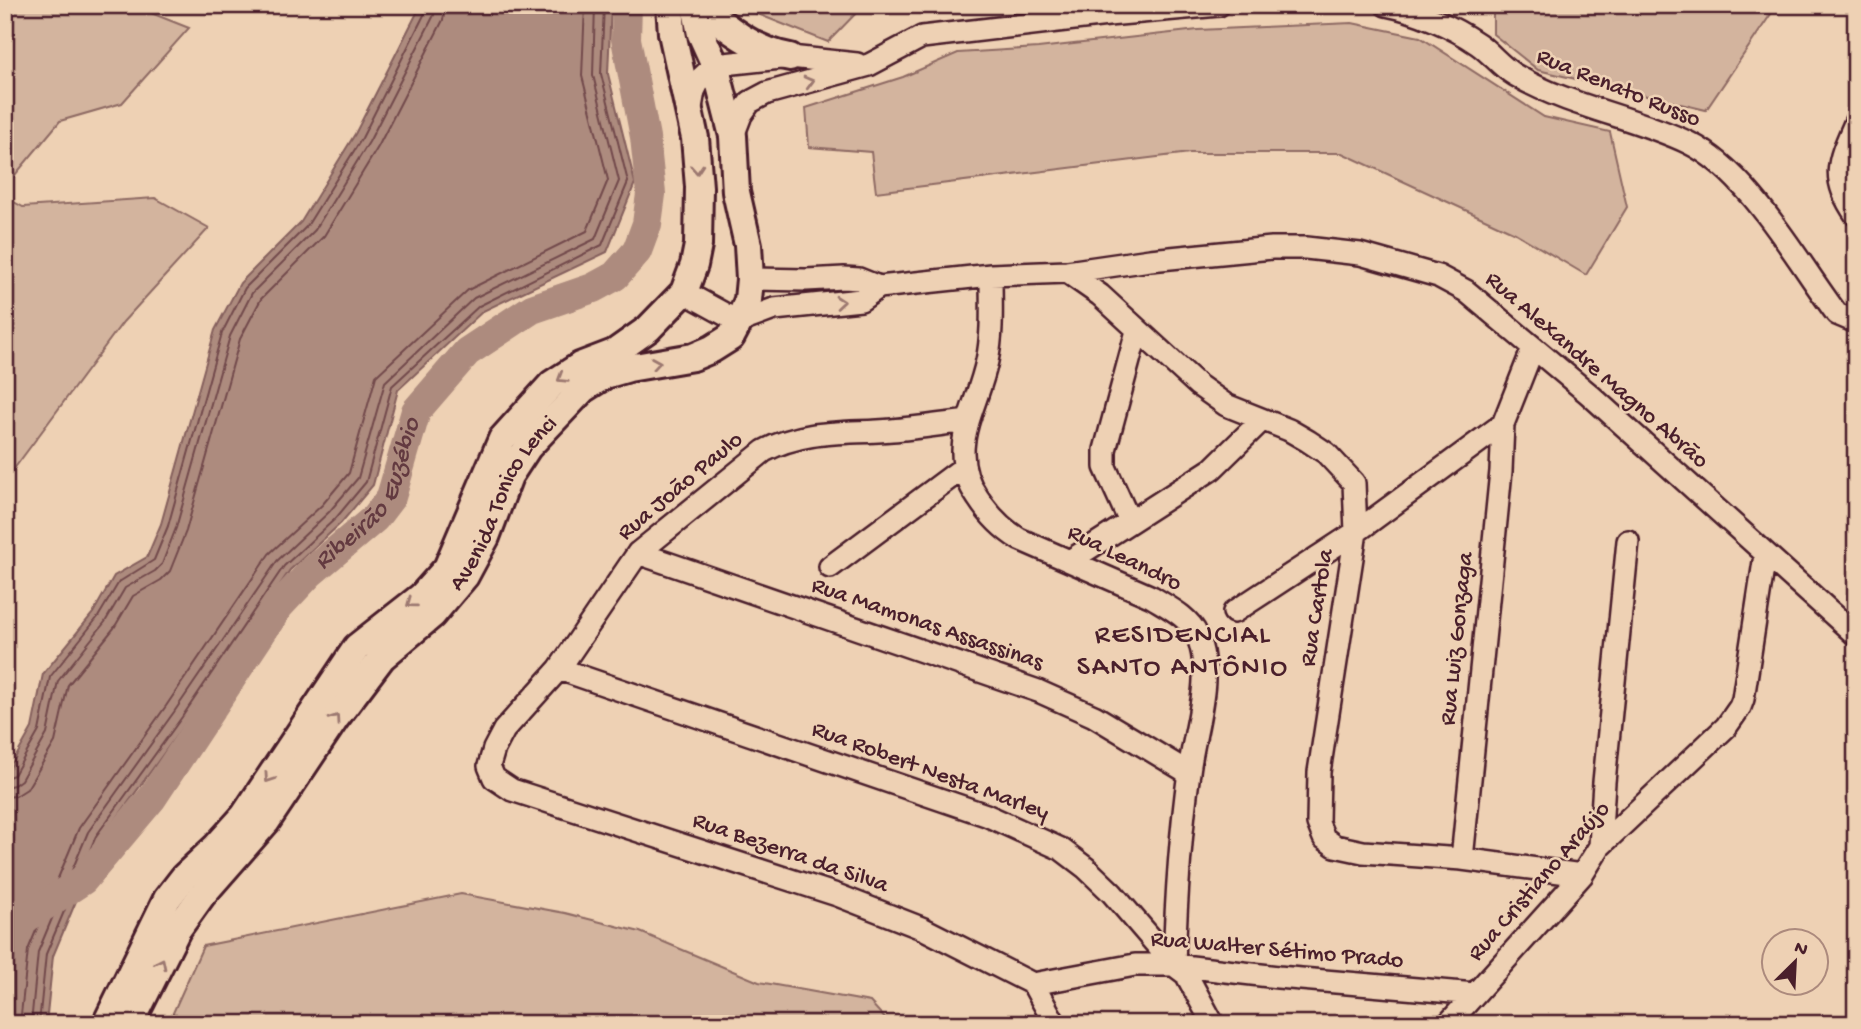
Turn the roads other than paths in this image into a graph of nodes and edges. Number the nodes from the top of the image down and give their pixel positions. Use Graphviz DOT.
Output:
graph roads {
  1 [pos="670,5"];
  2 [pos="697,5"];
  3 [pos="1219,5"];
  4 [pos="1385,5"];
  5 [pos="790,57"];
  6 [pos="715,65"];
  7 [pos="869,65"];
  8 [pos="1856,121"];
  9 [pos="692,128"];
  10 [pos="733,136"];
  11 [pos="736,192"];
  12 [pos="1856,215"];
  13 [pos="1067,272"];
  14 [pos="991,275"];
  15 [pos="750,279"];
  16 [pos="806,280"];
  17 [pos="879,287"];
  18 [pos="684,292"];
  19 [pos="812,305"];
  20 [pos="739,322"];
  21 [pos="1856,322"];
  22 [pos="1137,331"];
  23 [pos="1533,348"];
  24 [pos="1262,420"];
  25 [pos="968,421"];
  26 [pos="1503,424"];
  27 [pos="963,468"];
  28 [pos="1130,522"];
  29 [pos="1356,532"];
  30 [pos="1628,541"];
  31 [pos="638,553"];
  32 [pos="1765,555"];
  33 [pos="1070,561"];
  34 [pos="830,567"];
  35 [pos="1234,612"];
  36 [pos="1856,635"];
  37 [pos="559,669"];
  38 [pos="489,766"];
  39 [pos="1189,773"];
  40 [pos="1600,846"];
  41 [pos="1462,859"];
  42 [pos="1582,875"];
  43 [pos="1174,965"];
  44 [pos="1033,984"];
  45 [pos="1475,994"];
  46 [pos="106,1024"];
  47 [pos="130,1024"];
  48 [pos="1055,1024"];
  49 [pos="1213,1024"];
  50 [pos="1448,1024"];
  1 -- 9 [label="main road, Avenida Tonico Lenci"];
  2 -- 5 [label="main road"];
  2 -- 6 [label="main road, Avenida Tonico Lenci"];
  3 -- 7 [label="street"];
  4 -- 21 [label="street, Rua Renato Russo"];
  5 -- 6 [label="street"];
  5 -- 7 [label="street"];
  6 -- 9 [label="street"];
  6 -- 10 [label="main road, Avenida Tonico Lenci"];
  10 -- 7 [label="street, one-way"];
  8 -- 12 [label="street"];
  9 -- 11 [label="main road"];
  9 -- 18 [label="main road, Avenida Tonico Lenci, one-way"];
  10 -- 11 [label="main road, Avenida Tonico Lenci"];
  11 -- 15 [label="main road, Avenida Tonico Lenci"];
  13 -- 14 [label="street, Rua Alexandre Magno Abrão"];
  13 -- 22 [label="street, Rua Cartola"];
  13 -- 23 [label="street, Rua Alexandre Magno Abrão"];
  14 -- 17 [label="street, Rua Alexandre Magno Abrão"];
  14 -- 25 [label="street"];
  15 -- 16 [label="street"];
  15 -- 20 [label="main road, Avenida Tonico Lenci"];
  16 -- 17 [label="street"];
  16 -- 19 [label="street"];
  19 -- 17 [label="street, one-way"];
  18 -- 20 [label="street"];
  18 -- 46 [label="main road, Avenida Tonico Lenci, one-way"];
  19 -- 20 [label="street"];
  47 -- 20 [label="main road, Avenida Tonico Lenci, one-way"];
  22 -- 24 [label="street, Rua Cartola"];
  22 -- 28 [label="street"];
  23 -- 26 [label="street"];
  23 -- 32 [label="street, Rua Alexandre Magno Abrão"];
  24 -- 28 [label="street"];
  24 -- 29 [label="street, Rua Cartola"];
  25 -- 27 [label="street"];
  25 -- 31 [label="street, Rua João Paulo"];
  26 -- 29 [label="street"];
  26 -- 41 [label="street, Rua Luiz Gonzaga"];
  27 -- 33 [label="street, Rua Leandro"];
  27 -- 34 [label="street"];
  28 -- 33 [label="street"];
  29 -- 35 [label="street"];
  29 -- 41 [label="street, Rua Cartola"];
  30 -- 40 [label="street"];
  31 -- 37 [label="street, Rua João Paulo"];
  31 -- 39 [label="street, Rua Mamonas Assassinas"];
  32 -- 36 [label="street, Rua Alexandre Magno Abrão"];
  32 -- 40 [label="street, Rua Cristiano Araújo"];
  33 -- 39 [label="street, Rua Leandro"];
  37 -- 38 [label="street, Rua João Paulo"];
  37 -- 43 [label="street, Rua Robert Nesta Marley"];
  38 -- 44 [label="street, Rua Bezerra da Silva"];
  39 -- 43 [label="street, Rua Leandro"];
  40 -- 42 [label="street, Rua Cristiano Araújo"];
  41 -- 42 [label="street, Rua Cartola"];
  42 -- 45 [label="street, Rua Cristiano Araújo"];
  43 -- 44 [label="street, Rua Walter Sétimo Prado"];
  43 -- 45 [label="street, Rua Walter Sétimo Prado"];
  43 -- 49 [label="street, Rua Robert Nesta Marley"];
  44 -- 48 [label="street"];
  45 -- 50 [label="street, Rua Cristiano Araújo"];
}
